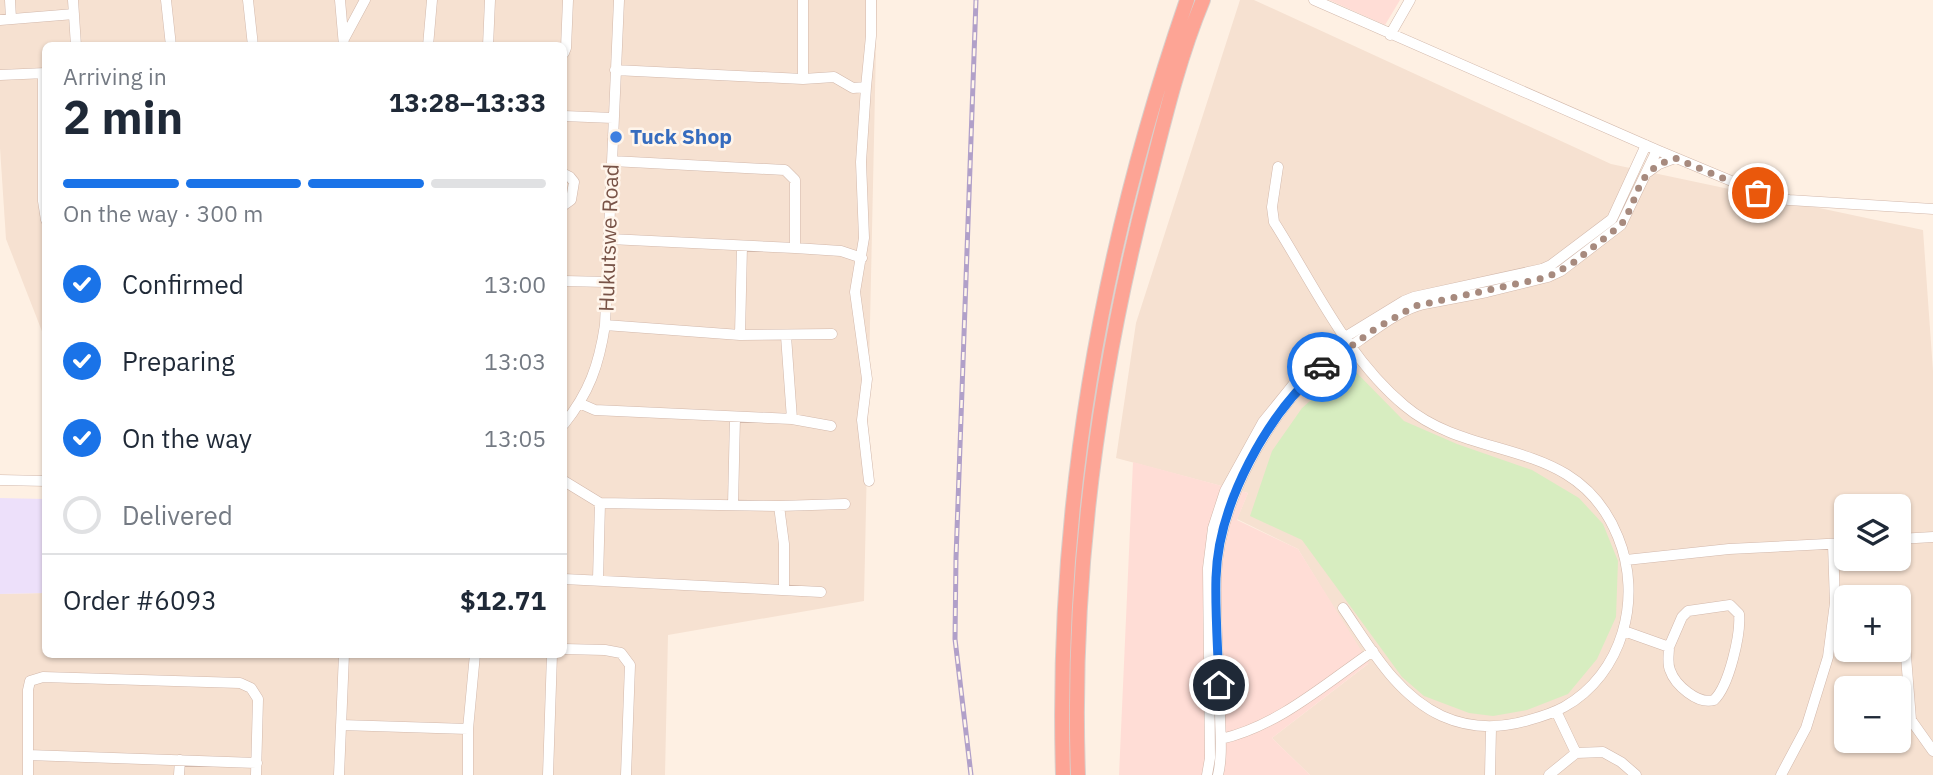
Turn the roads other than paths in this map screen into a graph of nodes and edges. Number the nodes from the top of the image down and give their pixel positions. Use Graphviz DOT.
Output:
graph roads {
  1 [pos="10,0"];
  2 [pos="73,0"];
  3 [pos="166,0"];
  4 [pos="248,0"];
  5 [pos="340,0"];
  6 [pos="365,0"];
  7 [pos="432,0"];
  8 [pos="490,0"];
  9 [pos="568,0"];
  10 [pos="619,0"];
  11 [pos="803,0"];
  12 [pos="871,0"];
  13 [pos="1314,0"];
  14 [pos="1410,0"];
  15 [pos="1199,2"];
  16 [pos="74,14"];
  17 [pos="6,20"];
  18 [pos="1390,35"];
  19 [pos="76,42"];
  20 [pos="171,42"];
  21 [pos="253,42"];
  22 [pos="344,42"];
  23 [pos="428,42"];
  24 [pos="488,42"];
  25 [pos="566,42"];
  26 [pos="615,70"];
  27 [pos="42,73"];
  28 [pos="0,75"];
  29 [pos="803,79"];
  30 [pos="866,87"];
  31 [pos="567,116"];
  32 [pos="613,118"];
  33 [pos="1623,135"];
  34 [pos="1646,145"];
  35 [pos="1657,150"];
  36 [pos="1675,158"];
  37 [pos="612,161"];
  38 [pos="1278,167"];
  39 [pos="1640,173"];
  40 [pos="567,176"];
  41 [pos="567,203"];
  42 [pos="1933,209"];
  43 [pos="610,239"];
  44 [pos="742,246"];
  45 [pos="796,248"];
  46 [pos="862,258"];
  47 [pos="567,281"];
  48 [pos="608,282"];
  49 [pos="605,325"];
  50 [pos="832,334"];
  51 [pos="740,335"];
  52 [pos="786,336"];
  53 [pos="1344,337"];
  54 [pos="1350,347"];
  55 [pos="579,403"];
  56 [pos="735,417"];
  57 [pos="792,419"];
  58 [pos="567,420"];
  59 [pos="831,426"];
  60 [pos="0,480"];
  61 [pos="42,481"];
  62 [pos="869,481"];
  63 [pos="567,483"];
  64 [pos="600,503"];
  65 [pos="845,504"];
  66 [pos="733,505"];
  67 [pos="779,506"];
  68 [pos="1933,537"];
  69 [pos="1911,538"];
  70 [pos="1833,544"];
  71 [pos="1626,559"];
  72 [pos="567,579"];
  73 [pos="598,580"];
  74 [pos="1839,585"];
  75 [pos="785,589"];
  76 [pos="821,592"];
  77 [pos="1343,608"];
  78 [pos="1624,631"];
  79 [pos="1834,632"];
  80 [pos="1669,647"];
  81 [pos="567,649"];
  82 [pos="1373,651"];
  83 [pos="344,658"];
  84 [pos="475,658"];
  85 [pos="552,658"];
  86 [pos="1906,662"];
  87 [pos="1556,711"];
  88 [pos="341,725"];
  89 [pos="1491,728"];
  90 [pos="468,729"];
  91 [pos="1221,739"];
  92 [pos="1933,751"];
  93 [pos="1576,753"];
  94 [pos="28,755"];
  95 [pos="180,760"];
  96 [pos="257,763"];
  97 [pos="28,775"];
  98 [pos="179,775"];
  99 [pos="256,775"];
  100 [pos="339,775"];
  101 [pos="468,775"];
  102 [pos="548,775"];
  103 [pos="626,775"];
  104 [pos="1063,775"];
  105 [pos="1078,775"];
  106 [pos="1207,775"];
  107 [pos="1218,775"];
  108 [pos="1490,775"];
  109 [pos="1549,775"];
  110 [pos="1636,775"];
  111 [pos="1781,775"];
  1 -- 17 [label="street"];
  2 -- 16 [label="street"];
  3 -- 20 [label="street"];
  4 -- 21 [label="street"];
  5 -- 22 [label="street"];
  6 -- 22 [label="street"];
  7 -- 23 [label="street"];
  8 -- 24 [label="street"];
  9 -- 25 [label="street"];
  10 -- 26 [label="street, Hukutswe Road"];
  11 -- 29 [label="street"];
  12 -- 30 [label="street"];
  13 -- 18 [label="street"];
  14 -- 18 [label="street"];
  15 -- 104 [label="highway"];
  15 -- 105 [label="highway"];
  16 -- 17 [label="street"];
  16 -- 19 [label="street"];
  18 -- 33 [label="street"];
  26 -- 29 [label="street"];
  26 -- 32 [label="street, Hukutswe Road"];
  27 -- 28 [label="street"];
  29 -- 30 [label="street"];
  30 -- 46 [label="street"];
  31 -- 32 [label="street"];
  32 -- 37 [label="street, Hukutswe Road"];
  33 -- 34 [label="street"];
  33 -- 39 [label="street"];
  34 -- 35 [label="street"];
  34 -- 39 [label="street"];
  35 -- 36 [label="street"];
  35 -- 39 [label="street"];
  36 -- 39 [label="street"];
  36 -- 42 [label="street"];
  37 -- 43 [label="street, Hukutswe Road"];
  37 -- 45 [label="street"];
  38 -- 53 [label="street"];
  39 -- 53 [label="street"];
  39 -- 54 [label="street"];
  40 -- 41 [label="street"];
  43 -- 44 [label="street"];
  43 -- 48 [label="street, Hukutswe Road"];
  44 -- 45 [label="street"];
  44 -- 51 [label="street"];
  45 -- 46 [label="street"];
  46 -- 62 [label="street"];
  47 -- 48 [label="street"];
  48 -- 49 [label="street, Hukutswe Road"];
  49 -- 51 [label="street"];
  49 -- 55 [label="street, Hukutswe Road"];
  50 -- 52 [label="street"];
  51 -- 52 [label="street"];
  52 -- 57 [label="street"];
  53 -- 54 [label="street"];
  53 -- 106 [label="street"];
  54 -- 71 [label="street"];
  54 -- 91 [label="street"];
  55 -- 56 [label="street"];
  55 -- 58 [label="street, Hukutswe Road"];
  56 -- 57 [label="street"];
  56 -- 66 [label="street"];
  57 -- 59 [label="street"];
  60 -- 61 [label="street"];
  63 -- 64 [label="street"];
  64 -- 66 [label="street"];
  64 -- 73 [label="street"];
  65 -- 67 [label="street"];
  66 -- 67 [label="street"];
  67 -- 75 [label="street"];
  68 -- 69 [label="street"];
  70 -- 71 [label="street"];
  70 -- 74 [label="street"];
  71 -- 78 [label="street"];
  72 -- 73 [label="street"];
  73 -- 75 [label="street"];
  75 -- 76 [label="street"];
  77 -- 82 [label="street"];
  78 -- 80 [label="street"];
  78 -- 87 [label="street"];
  79 -- 111 [label="street"];
  80 -- 80 [label="street"];
  81 -- 103 [label="street"];
  82 -- 89 [label="street"];
  82 -- 91 [label="street"];
  83 -- 88 [label="street"];
  84 -- 90 [label="street"];
  85 -- 102 [label="street"];
  86 -- 92 [label="street"];
  87 -- 89 [label="street"];
  87 -- 93 [label="street"];
  88 -- 90 [label="street"];
  88 -- 100 [label="street"];
  89 -- 108 [label="street"];
  90 -- 101 [label="street"];
  91 -- 107 [label="street"];
  93 -- 109 [label="street"];
  93 -- 110 [label="street"];
  94 -- 95 [label="street"];
  94 -- 96 [label="street"];
  94 -- 97 [label="street"];
  95 -- 96 [label="street"];
  95 -- 98 [label="street"];
  96 -- 99 [label="street"];
}
